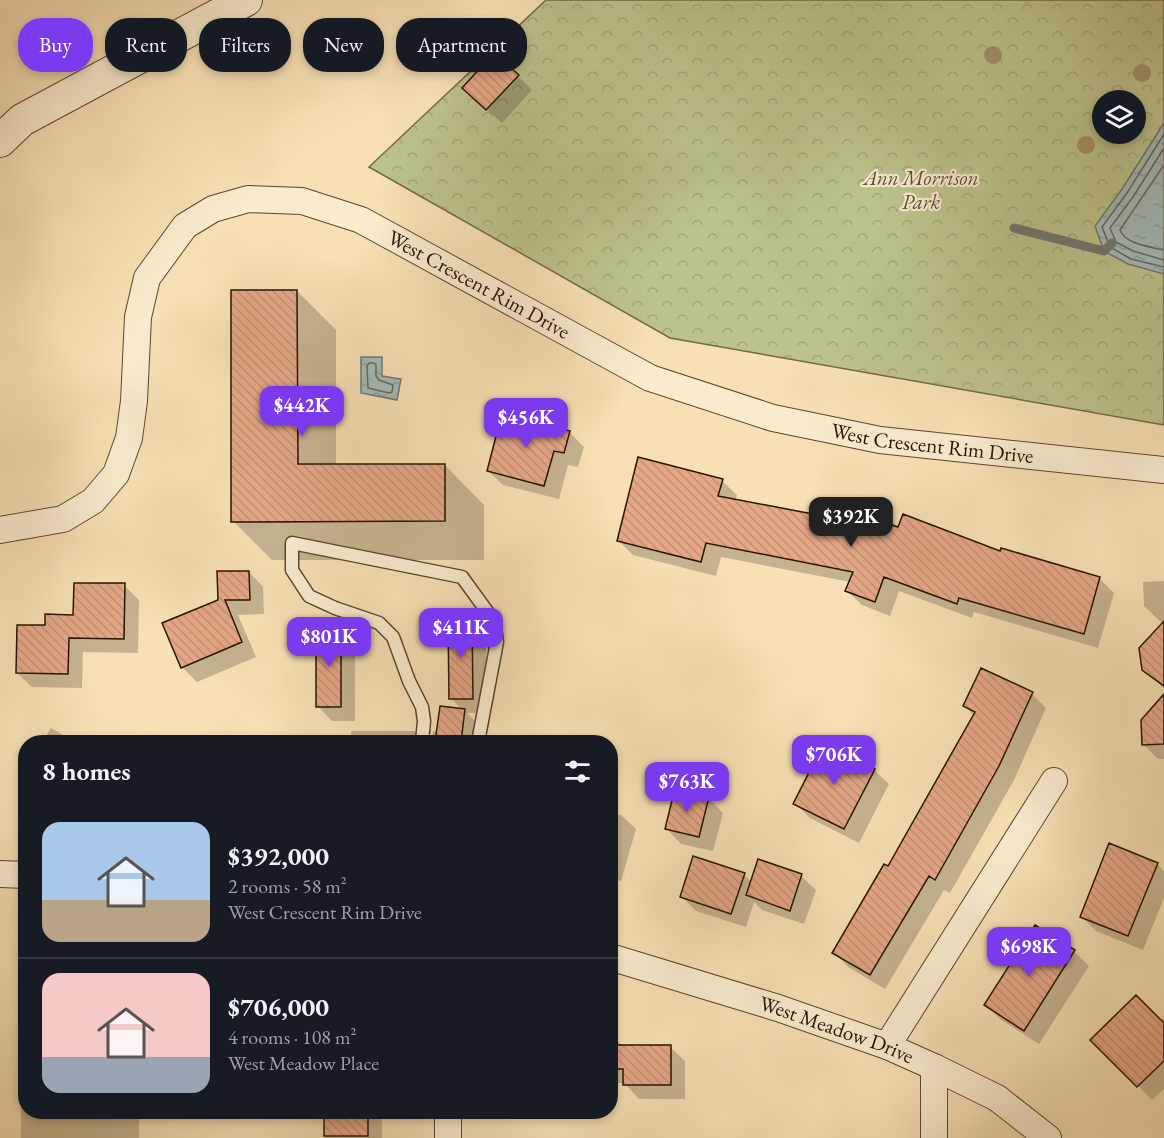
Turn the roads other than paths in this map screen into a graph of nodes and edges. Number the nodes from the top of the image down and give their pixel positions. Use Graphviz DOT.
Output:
graph roads {
  1 [pos="246,0"];
  2 [pos="0,141"];
  3 [pos="1164,470"];
  4 [pos="0,530"];
  5 [pos="423,735"];
  6 [pos="479,735"];
  7 [pos="1054,781"];
  8 [pos="0,874"];
  9 [pos="18,875"];
  10 [pos="618,959"];
  11 [pos="887,1046"];
  12 [pos="934,1067"];
  13 [pos="448,1119"];
  14 [pos="448,1138"];
  15 [pos="934,1138"];
  16 [pos="1048,1138"];
  1 -- 2 [label="street"];
  3 -- 4 [label="street, West Crescent Rim Drive"];
  5 -- 6 [label="lane"];
  7 -- 11 [label="street"];
  8 -- 9 [label="street"];
  10 -- 11 [label="street, West Meadow Drive"];
  11 -- 12 [label="street, West Meadow Drive"];
  12 -- 15 [label="street"];
  12 -- 16 [label="street, West Meadow Drive"];
  13 -- 14 [label="street"];
}
